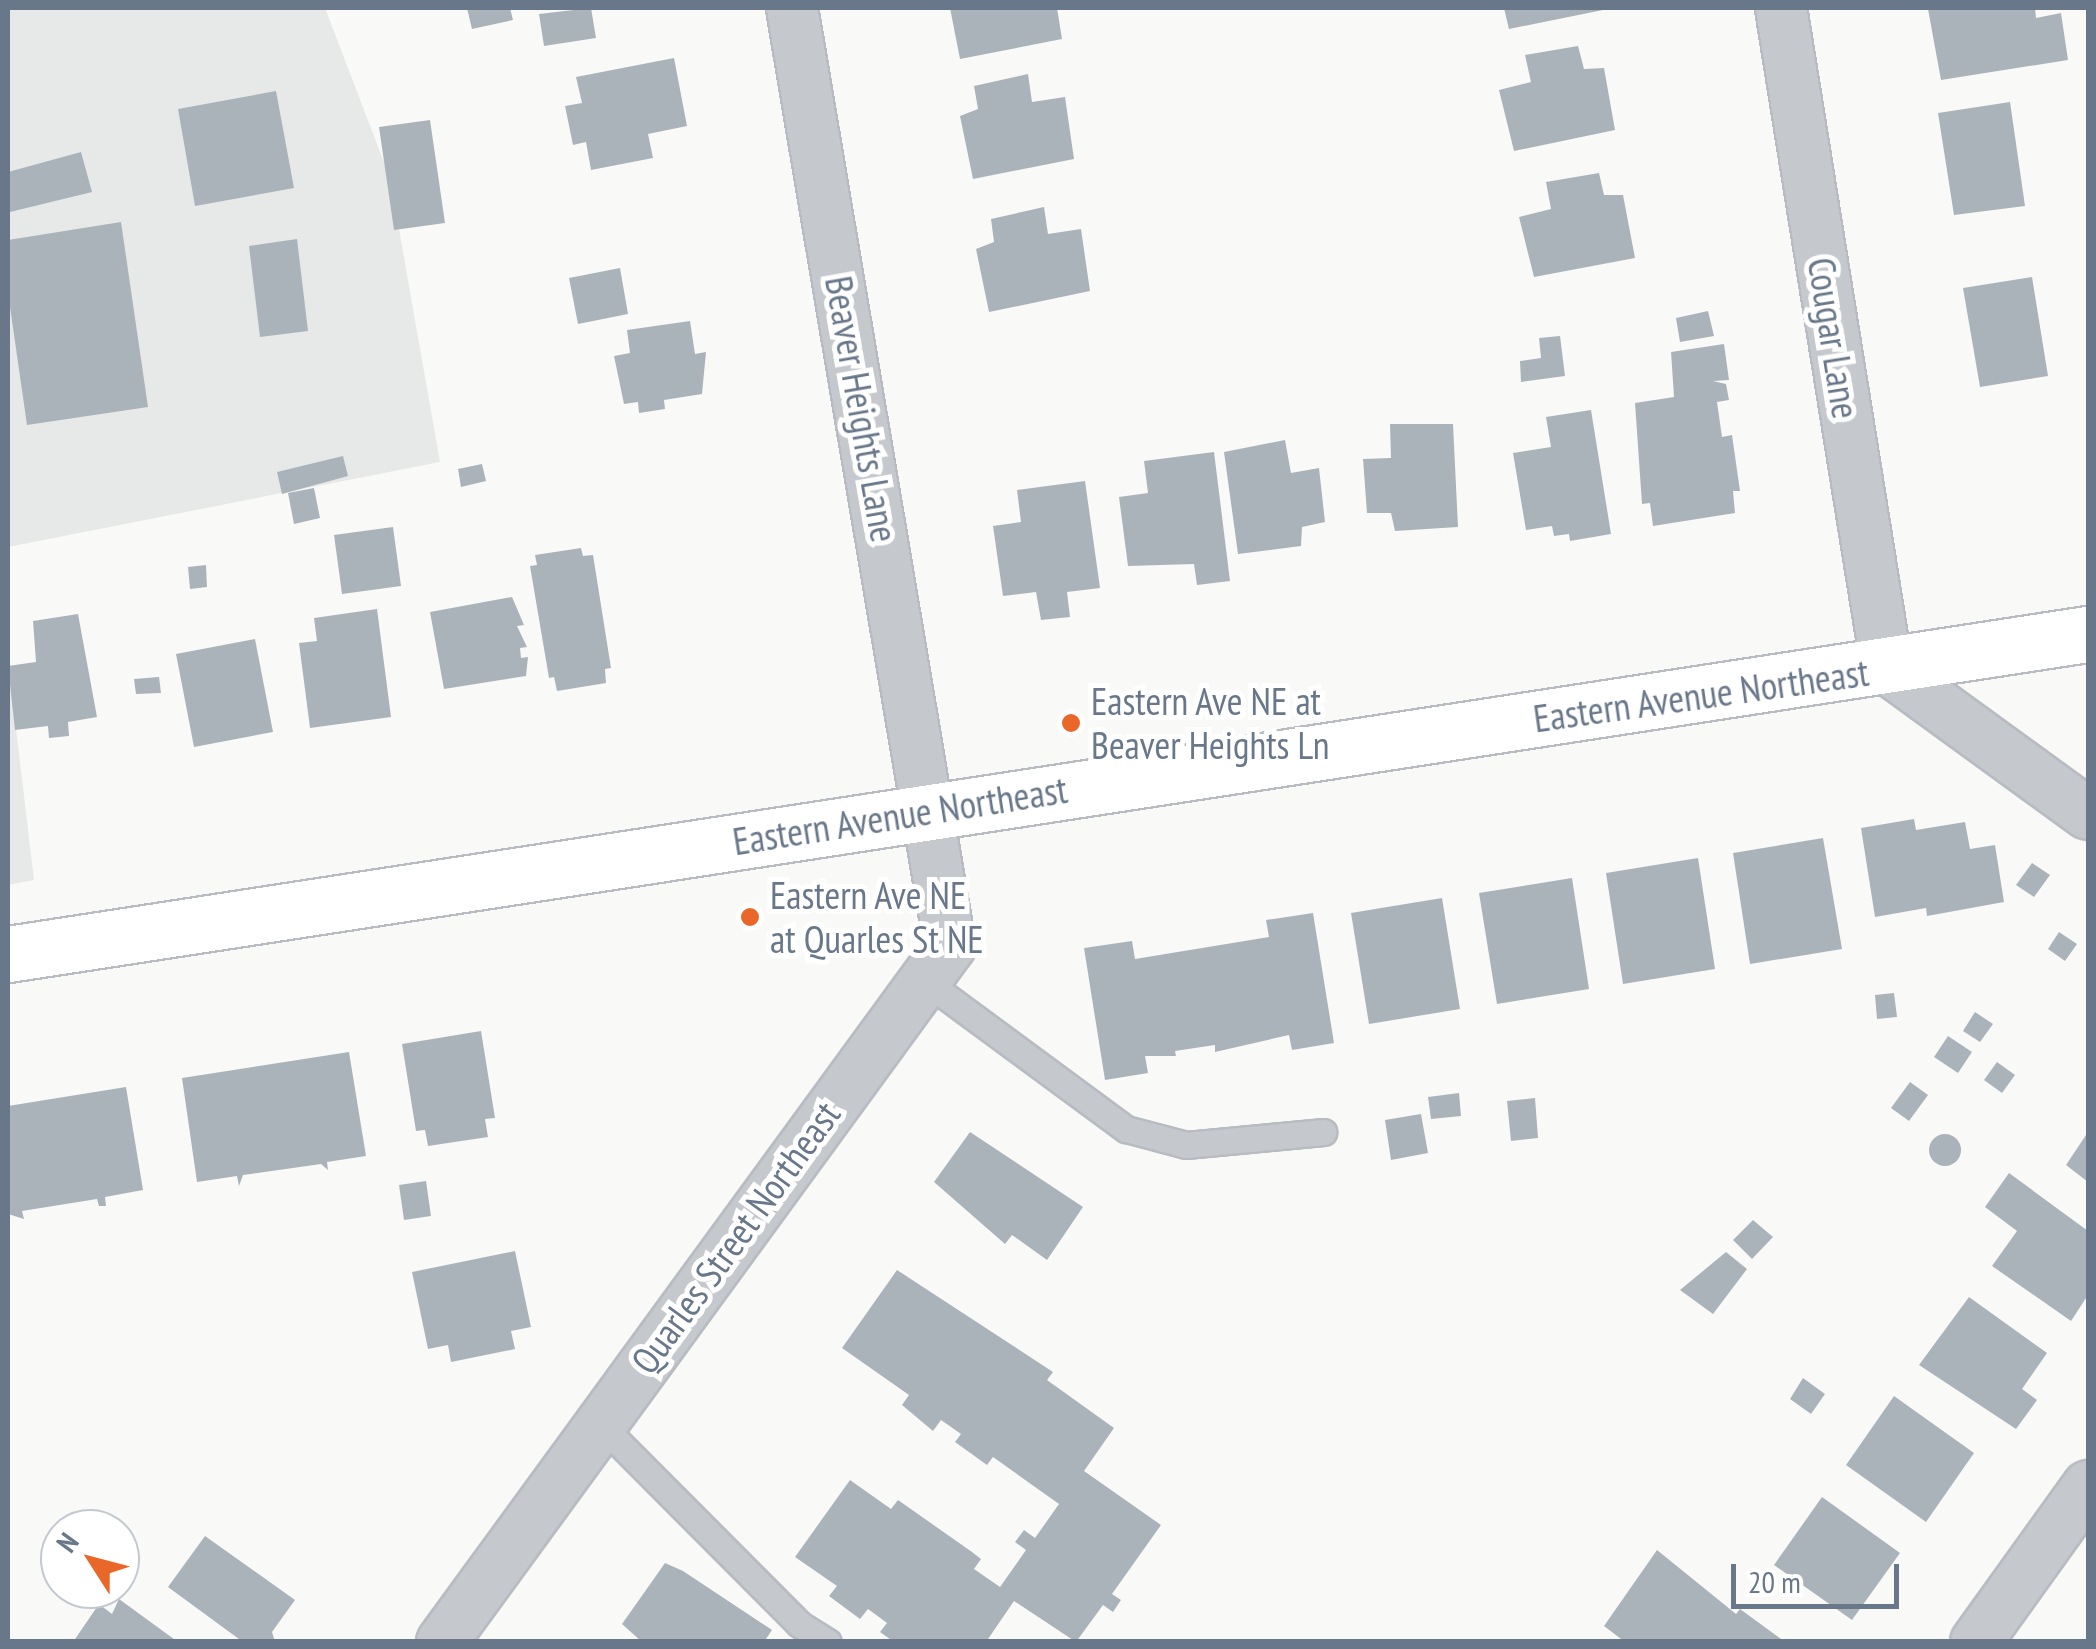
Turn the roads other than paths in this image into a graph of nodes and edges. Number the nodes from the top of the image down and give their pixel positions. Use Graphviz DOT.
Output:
graph roads {
  1 [pos="792,8"];
  2 [pos="1780,8"];
  3 [pos="2088,634"];
  4 [pos="1887,668"];
  5 [pos="932,810"];
  6 [pos="2088,814"];
  7 [pos="8,954"];
  8 [pos="924,981"];
  9 [pos="1323,1132"];
  10 [pos="598,1422"];
  11 [pos="2088,1486"];
  12 [pos="442,1642"];
  13 [pos="828,1642"];
  14 [pos="1976,1642"];
  1 -- 5 [label="street, Beaver Heights Lane"];
  2 -- 4 [label="street, Cougar Lane"];
  3 -- 4 [label="main road, Eastern Avenue Northeast"];
  4 -- 5 [label="main road, Eastern Avenue Northeast"];
  4 -- 6 [label="street"];
  5 -- 7 [label="main road, Eastern Avenue Northeast"];
  5 -- 8 [label="street, Quarles Street Northeast"];
  8 -- 9 [label="lane"];
  8 -- 10 [label="street, Quarles Street Northeast"];
  10 -- 12 [label="street, Quarles Street Northeast"];
  10 -- 13 [label="lane"];
  11 -- 14 [label="street"];
}
